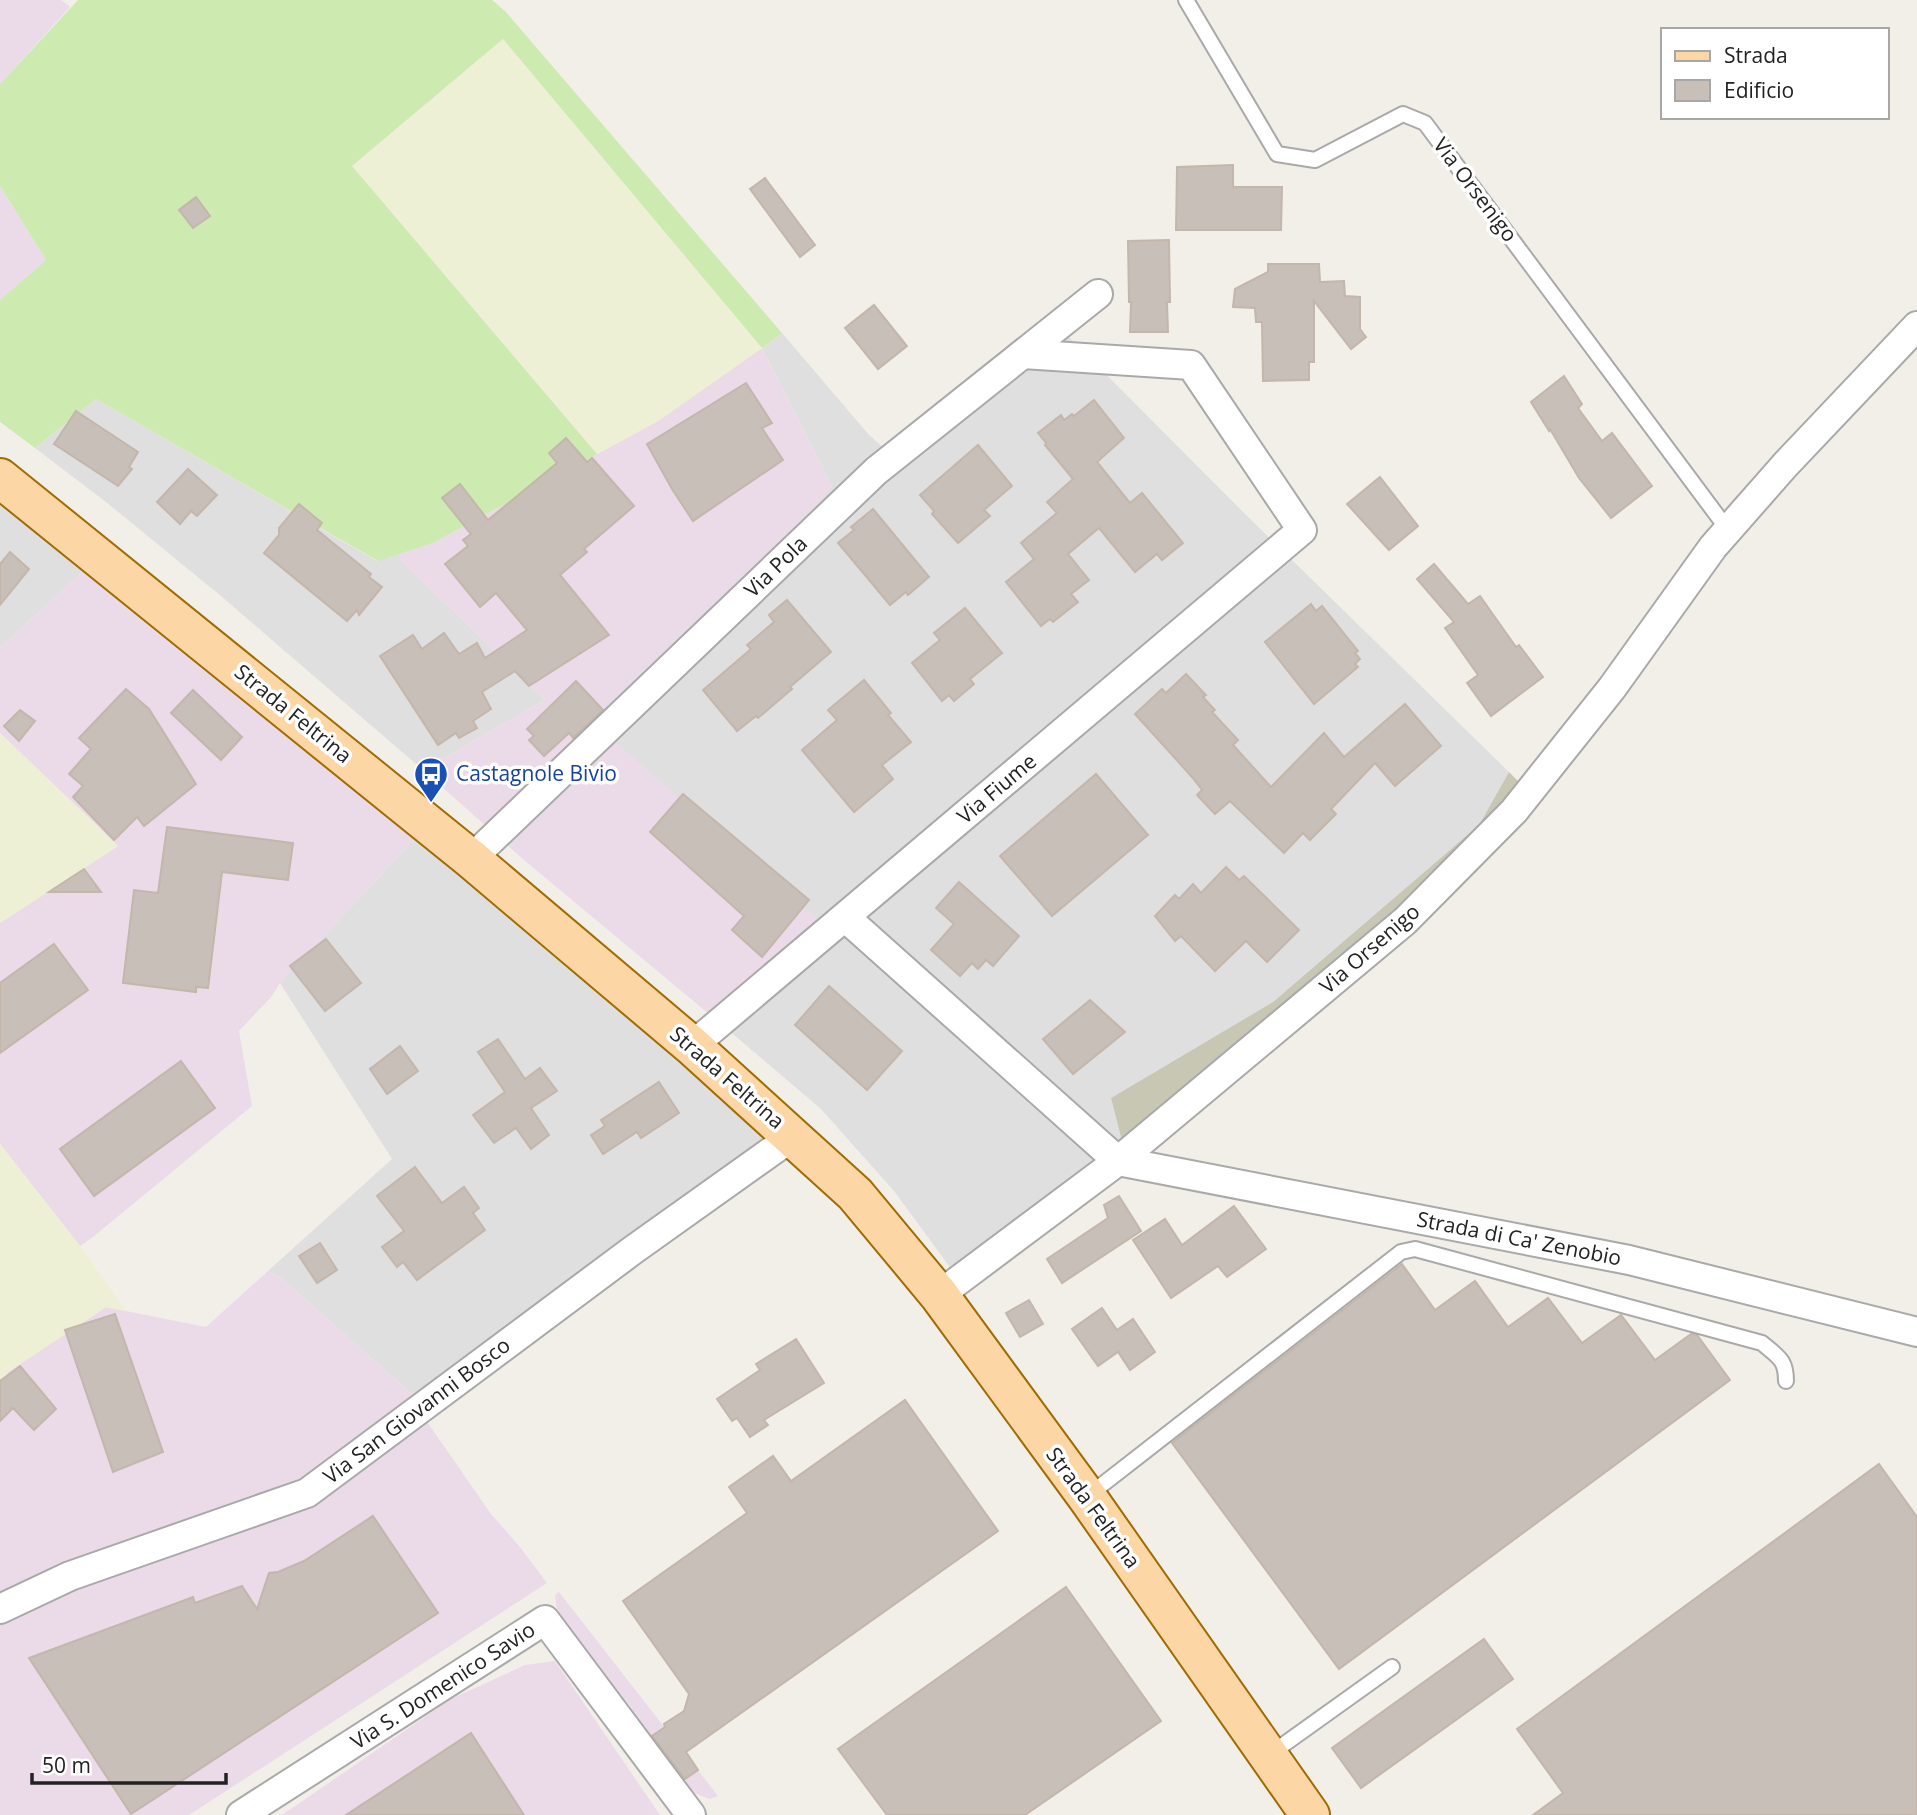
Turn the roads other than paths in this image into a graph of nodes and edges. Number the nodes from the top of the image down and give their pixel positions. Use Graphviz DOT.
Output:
graph roads {
  1 [pos="1186,0"];
  2 [pos="1098,294"];
  3 [pos="1917,326"];
  4 [pos="1023,354"];
  5 [pos="0,478"];
  6 [pos="1728,530"];
  7 [pos="471,859"];
  8 [pos="846,918"];
  9 [pos="692,1046"];
  10 [pos="793,1136"];
  11 [pos="1118,1161"];
  12 [pos="939,1295"];
  13 [pos="1917,1332"];
  14 [pos="1786,1381"];
  15 [pos="1087,1497"];
  16 [pos="0,1609"];
  17 [pos="1392,1667"];
  18 [pos="1268,1755"];
  19 [pos="241,1815"];
  20 [pos="691,1815"];
  21 [pos="1310,1815"];
  1 -- 6 [label="lane, Via Orsenigo"];
  2 -- 4 [label="street, Via Pola"];
  3 -- 6 [label="street, Via Orsenigo"];
  4 -- 7 [label="street, Via Pola"];
  4 -- 8 [label="street, Via Fiume"];
  5 -- 7 [label="main road, Strada Feltrina"];
  6 -- 11 [label="street, Via Orsenigo"];
  7 -- 9 [label="main road, Strada Feltrina"];
  8 -- 9 [label="street, Via Fiume"];
  8 -- 11 [label="street"];
  9 -- 10 [label="main road, Strada Feltrina"];
  10 -- 12 [label="main road, Strada Feltrina"];
  10 -- 16 [label="street, Via San Giovanni Bosco"];
  11 -- 12 [label="street, Via Orsenigo"];
  11 -- 13 [label="street, Strada di Ca' Zenobio"];
  12 -- 15 [label="main road, Strada Feltrina"];
  14 -- 15 [label="lane"];
  15 -- 18 [label="main road, Strada Feltrina"];
  17 -- 18 [label="lane"];
  18 -- 21 [label="main road, Strada Feltrina"];
  19 -- 20 [label="street, Via S. Domenico Savio"];
}
